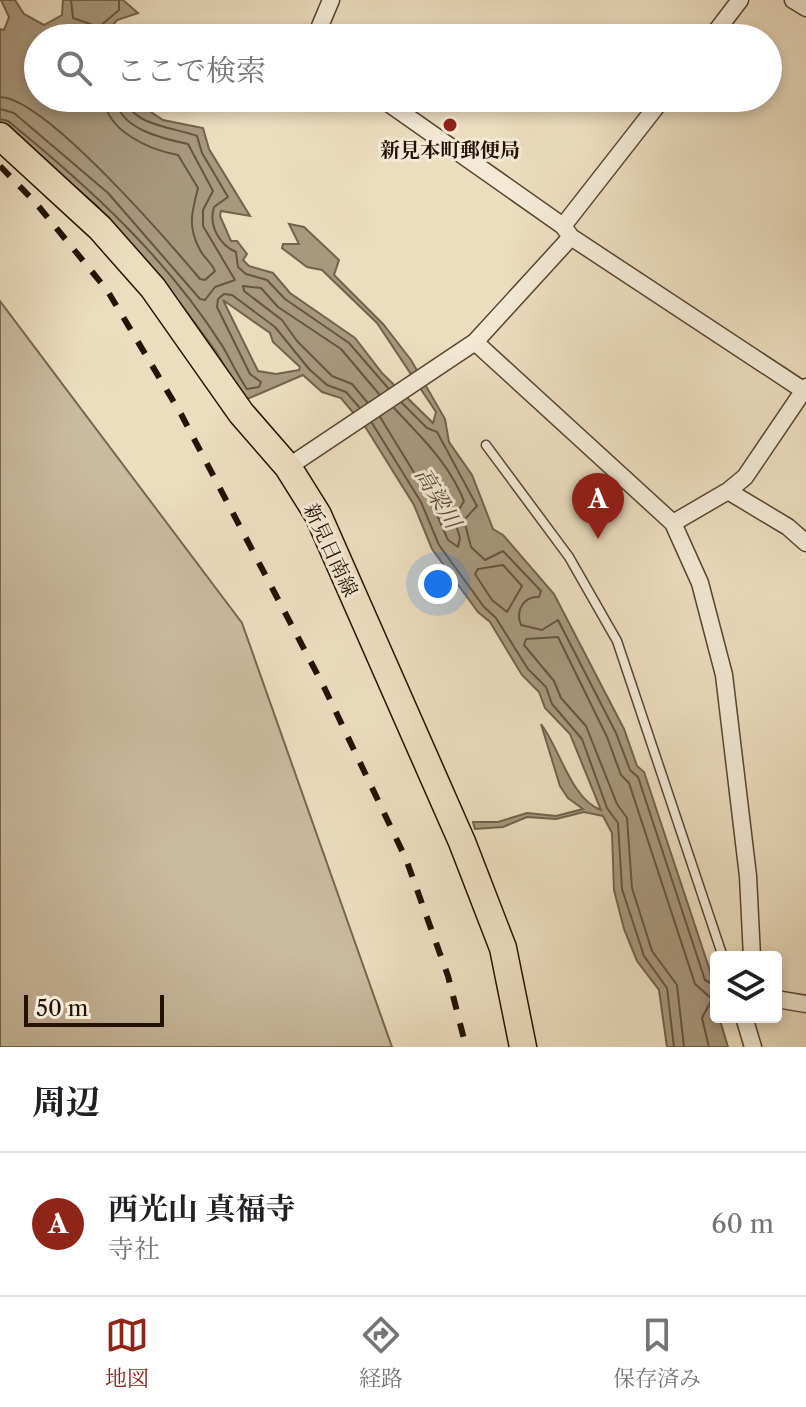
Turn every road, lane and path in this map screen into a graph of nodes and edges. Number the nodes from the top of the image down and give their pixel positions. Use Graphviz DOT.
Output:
graph roads {
  1 [pos="331,0"];
  2 [pos="740,0"];
  3 [pos="793,0"];
  4 [pos="806,8"];
  5 [pos="321,24"];
  6 [pos="722,24"];
  7 [pos="400,112"];
  8 [pos="653,112"];
  9 [pos="0,136"];
  10 [pos="567,232"];
  11 [pos="475,342"];
  12 [pos="805,390"];
  13 [pos="486,445"];
  14 [pos="296,461"];
  15 [pos="728,491"];
  16 [pos="673,523"];
  17 [pos="806,543"];
  18 [pos="721,951"];
  19 [pos="752,951"];
  20 [pos="782,1000"];
  21 [pos="806,1004"];
  22 [pos="746,1023"];
  23 [pos="523,1047"];
  24 [pos="753,1047"];
  1 -- 5 [label="street"];
  2 -- 6 [label="street"];
  3 -- 4 [label="street"];
  7 -- 10 [label="street"];
  8 -- 10 [label="street"];
  9 -- 14 [label="main road, 新見日南線"];
  10 -- 11 [label="street"];
  10 -- 12 [label="street"];
  11 -- 14 [label="street"];
  11 -- 16 [label="street"];
  12 -- 15 [label="street"];
  13 -- 18 [label="lane"];
  14 -- 23 [label="main road, 新見日南線"];
  15 -- 16 [label="street"];
  15 -- 17 [label="street"];
  16 -- 19 [label="street"];
  20 -- 21 [label="street"];
  22 -- 24 [label="street"];
}
